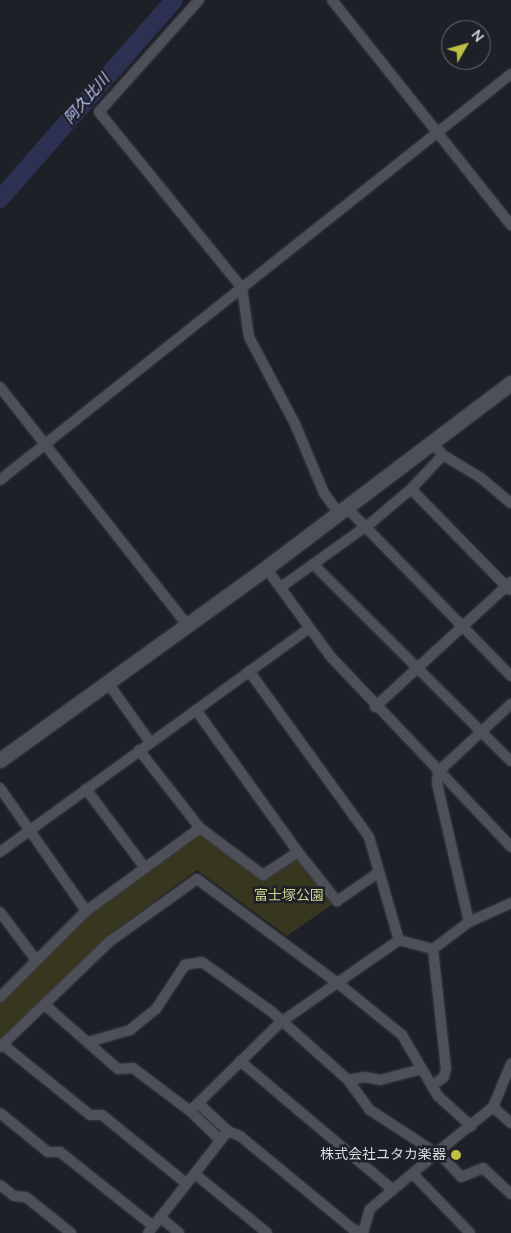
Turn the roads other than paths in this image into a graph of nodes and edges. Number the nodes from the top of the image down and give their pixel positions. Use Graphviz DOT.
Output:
graph roads {
  1 [pos="199,0"];
  2 [pos="332,0"];
  3 [pos="511,74"];
  4 [pos="437,133"];
  5 [pos="511,225"];
  6 [pos="242,288"];
  7 [pos="511,383"];
  8 [pos="0,387"];
  9 [pos="432,442"];
  10 [pos="44,444"];
  11 [pos="443,455"];
  12 [pos="0,480"];
  13 [pos="411,489"];
  14 [pos="511,503"];
  15 [pos="343,511"];
  16 [pos="364,527"];
  17 [pos="313,564"];
  18 [pos="266,568"];
  19 [pos="510,586"];
  20 [pos="281,587"];
  21 [pos="187,625"];
  22 [pos="464,626"];
  23 [pos="310,628"];
  24 [pos="419,668"];
  25 [pos="249,671"];
  26 [pos="511,676"];
  27 [pos="108,683"];
  28 [pos="511,704"];
  29 [pos="374,707"];
  30 [pos="196,710"];
  31 [pos="481,732"];
  32 [pos="150,742"];
  33 [pos="139,750"];
  34 [pos="0,760"];
  35 [pos="511,761"];
  36 [pos="438,772"];
  37 [pos="0,788"];
  38 [pos="86,788"];
  39 [pos="200,828"];
  40 [pos="29,831"];
  41 [pos="511,847"];
  42 [pos="0,852"];
  43 [pos="298,852"];
  44 [pos="145,868"];
  45 [pos="379,872"];
  46 [pos="511,903"];
  47 [pos="86,911"];
  48 [pos="0,912"];
  49 [pos="469,922"];
  50 [pos="399,940"];
  51 [pos="432,949"];
  52 [pos="36,960"];
  53 [pos="339,984"];
  54 [pos="0,997"];
  55 [pos="45,1005"];
  56 [pos="281,1022"];
  57 [pos="88,1042"];
  58 [pos="1,1046"];
  59 [pos="240,1061"];
  60 [pos="511,1064"];
  61 [pos="422,1069"];
  62 [pos="348,1080"];
  63 [pos="433,1085"];
  64 [pos="199,1104"];
  65 [pos="493,1107"];
  66 [pos="190,1111"];
  67 [pos="0,1114"];
  68 [pos="511,1123"];
  69 [pos="471,1126"];
  70 [pos="228,1131"];
  71 [pos="219,1139"];
  72 [pos="438,1152"];
  73 [pos="195,1174"];
  74 [pos="413,1174"];
  75 [pos="0,1184"];
  76 [pos="187,1184"];
  77 [pos="393,1190"];
  78 [pos="511,1194"];
  79 [pos="160,1218"];
  80 [pos="150,1230"];
  81 [pos="71,1233"];
  82 [pos="179,1233"];
  83 [pos="268,1233"];
  84 [pos="363,1233"];
  85 [pos="470,1233"];
  1 -- 6 [label="street"];
  2 -- 4 [label="street"];
  3 -- 4 [label="street"];
  4 -- 5 [label="street"];
  4 -- 6 [label="street"];
  6 -- 10 [label="street"];
  6 -- 15 [label="street"];
  7 -- 9 [label="street"];
  8 -- 10 [label="street"];
  9 -- 11 [label="street"];
  9 -- 15 [label="street"];
  10 -- 12 [label="street"];
  10 -- 21 [label="street"];
  11 -- 13 [label="street"];
  11 -- 14 [label="street"];
  13 -- 16 [label="street"];
  13 -- 19 [label="street"];
  15 -- 16 [label="street"];
  15 -- 18 [label="street"];
  16 -- 17 [label="street"];
  16 -- 22 [label="street"];
  17 -- 20 [label="street"];
  17 -- 24 [label="street"];
  18 -- 20 [label="street"];
  18 -- 21 [label="street"];
  19 -- 22 [label="street"];
  20 -- 23 [label="street"];
  21 -- 27 [label="street"];
  22 -- 24 [label="street"];
  22 -- 26 [label="street"];
  23 -- 25 [label="street"];
  23 -- 29 [label="street"];
  24 -- 29 [label="street"];
  24 -- 31 [label="street"];
  25 -- 30 [label="street"];
  25 -- 45 [label="street"];
  27 -- 32 [label="street"];
  27 -- 34 [label="street"];
  28 -- 31 [label="street"];
  29 -- 36 [label="street"];
  30 -- 32 [label="street"];
  30 -- 43 [label="street"];
  31 -- 35 [label="street"];
  31 -- 36 [label="street"];
  32 -- 33 [label="street"];
  33 -- 38 [label="street"];
  33 -- 39 [label="street"];
  36 -- 41 [label="street"];
  36 -- 49 [label="street"];
  37 -- 40 [label="street"];
  38 -- 40 [label="street"];
  38 -- 44 [label="street"];
  39 -- 43 [label="street"];
  39 -- 44 [label="street"];
  40 -- 42 [label="street"];
  40 -- 47 [label="street"];
  43 -- 45 [label="street"];
  44 -- 47 [label="street"];
  45 -- 50 [label="street"];
  46 -- 49 [label="street"];
  47 -- 52 [label="street"];
  48 -- 52 [label="street"];
  49 -- 51 [label="street"];
  50 -- 51 [label="street"];
  50 -- 53 [label="street"];
  51 -- 63 [label="street"];
  52 -- 54 [label="street"];
  53 -- 55 [label="street"];
  53 -- 56 [label="street"];
  53 -- 61 [label="street"];
  55 -- 57 [label="street"];
  55 -- 58 [label="street"];
  56 -- 57 [label="street"];
  56 -- 59 [label="street"];
  56 -- 62 [label="street"];
  57 -- 66 [label="street"];
  58 -- 76 [label="street"];
  59 -- 64 [label="street"];
  59 -- 77 [label="street"];
  60 -- 65 [label="street"];
  61 -- 62 [label="street"];
  61 -- 63 [label="street"];
  62 -- 72 [label="street"];
  63 -- 69 [label="street"];
  64 -- 66 [label="street"];
  64 -- 70 [label="street"];
  65 -- 68 [label="street"];
  65 -- 69 [label="street"];
  66 -- 71 [label="street"];
  67 -- 80 [label="street"];
  69 -- 72 [label="street"];
  70 -- 71 [label="street"];
  70 -- 84 [label="street"];
  71 -- 73 [label="street"];
  72 -- 74 [label="street"];
  72 -- 78 [label="street"];
  73 -- 76 [label="street"];
  73 -- 83 [label="street"];
  74 -- 77 [label="street"];
  74 -- 85 [label="street"];
  75 -- 81 [label="street"];
  76 -- 79 [label="street"];
  77 -- 84 [label="street"];
  79 -- 80 [label="street"];
  79 -- 82 [label="street"];
}
